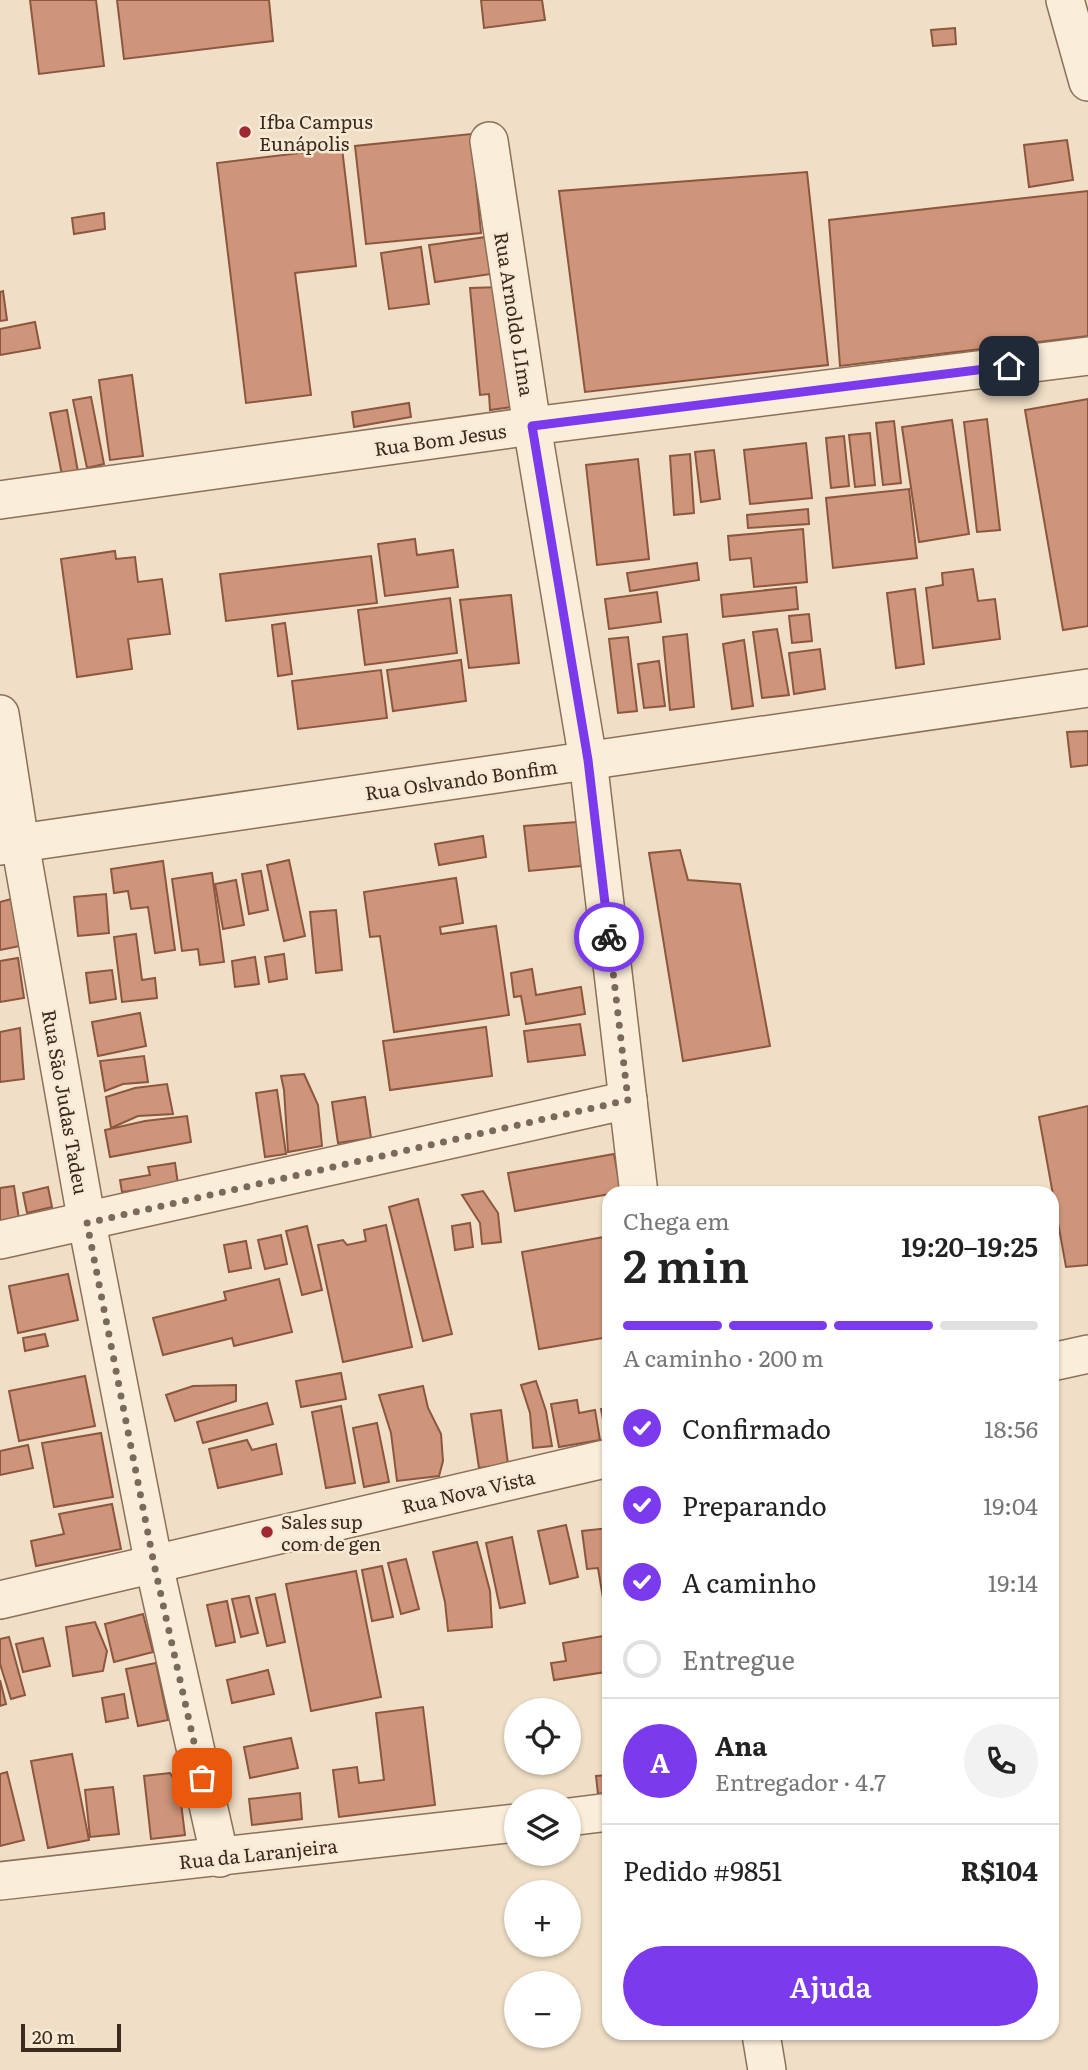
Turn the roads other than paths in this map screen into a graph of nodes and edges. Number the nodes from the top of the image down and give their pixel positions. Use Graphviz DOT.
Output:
graph roads {
  1 [pos="1065,0"];
  2 [pos="1088,82"];
  3 [pos="489,141"];
  4 [pos="1088,356"];
  5 [pos="532,426"];
  6 [pos="0,500"];
  7 [pos="1088,688"];
  8 [pos="0,714"];
  9 [pos="588,760"];
  10 [pos="10,845"];
  11 [pos="628,1100"];
  12 [pos="638,1186"];
  13 [pos="87,1223"];
  14 [pos="0,1240"];
  15 [pos="1088,1354"];
  16 [pos="1059,1360"];
  17 [pos="602,1460"];
  18 [pos="154,1564"];
  19 [pos="0,1600"];
  20 [pos="602,1813"];
  21 [pos="581,1816"];
  22 [pos="504,1824"];
  23 [pos="220,1858"];
  24 [pos="0,1881"];
  25 [pos="762,2040"];
  26 [pos="767,2070"];
  1 -- 2 [label="street"];
  3 -- 5 [label="street, Rua Arnoldo LIma"];
  4 -- 5 [label="street, Rua Bom Jesus"];
  5 -- 6 [label="street, Rua Bom Jesus"];
  5 -- 9 [label="street, Rua Arnoldo LIma"];
  7 -- 9 [label="street, Rua Oslvando Bonfim"];
  8 -- 10 [label="street, Rua São Judas Tadeu"];
  9 -- 10 [label="street, Rua Oslvando Bonfim"];
  9 -- 11 [label="street, Rua Arnoldo LIma"];
  10 -- 13 [label="street, Rua São Judas Tadeu"];
  11 -- 12 [label="street, Rua Arnoldo LIma"];
  11 -- 13 [label="street"];
  13 -- 14 [label="street"];
  13 -- 18 [label="street, Rua São Judas Tadeu"];
  15 -- 16 [label="street"];
  17 -- 18 [label="street, Rua Nova Vista"];
  18 -- 19 [label="street, Rua Nova Vista"];
  18 -- 23 [label="street, Rua São Judas Tadeu"];
  20 -- 21 [label="street"];
  22 -- 23 [label="street, Rua da Laranjeira"];
  23 -- 24 [label="street, Rua da Laranjeira"];
  25 -- 26 [label="street"];
}
